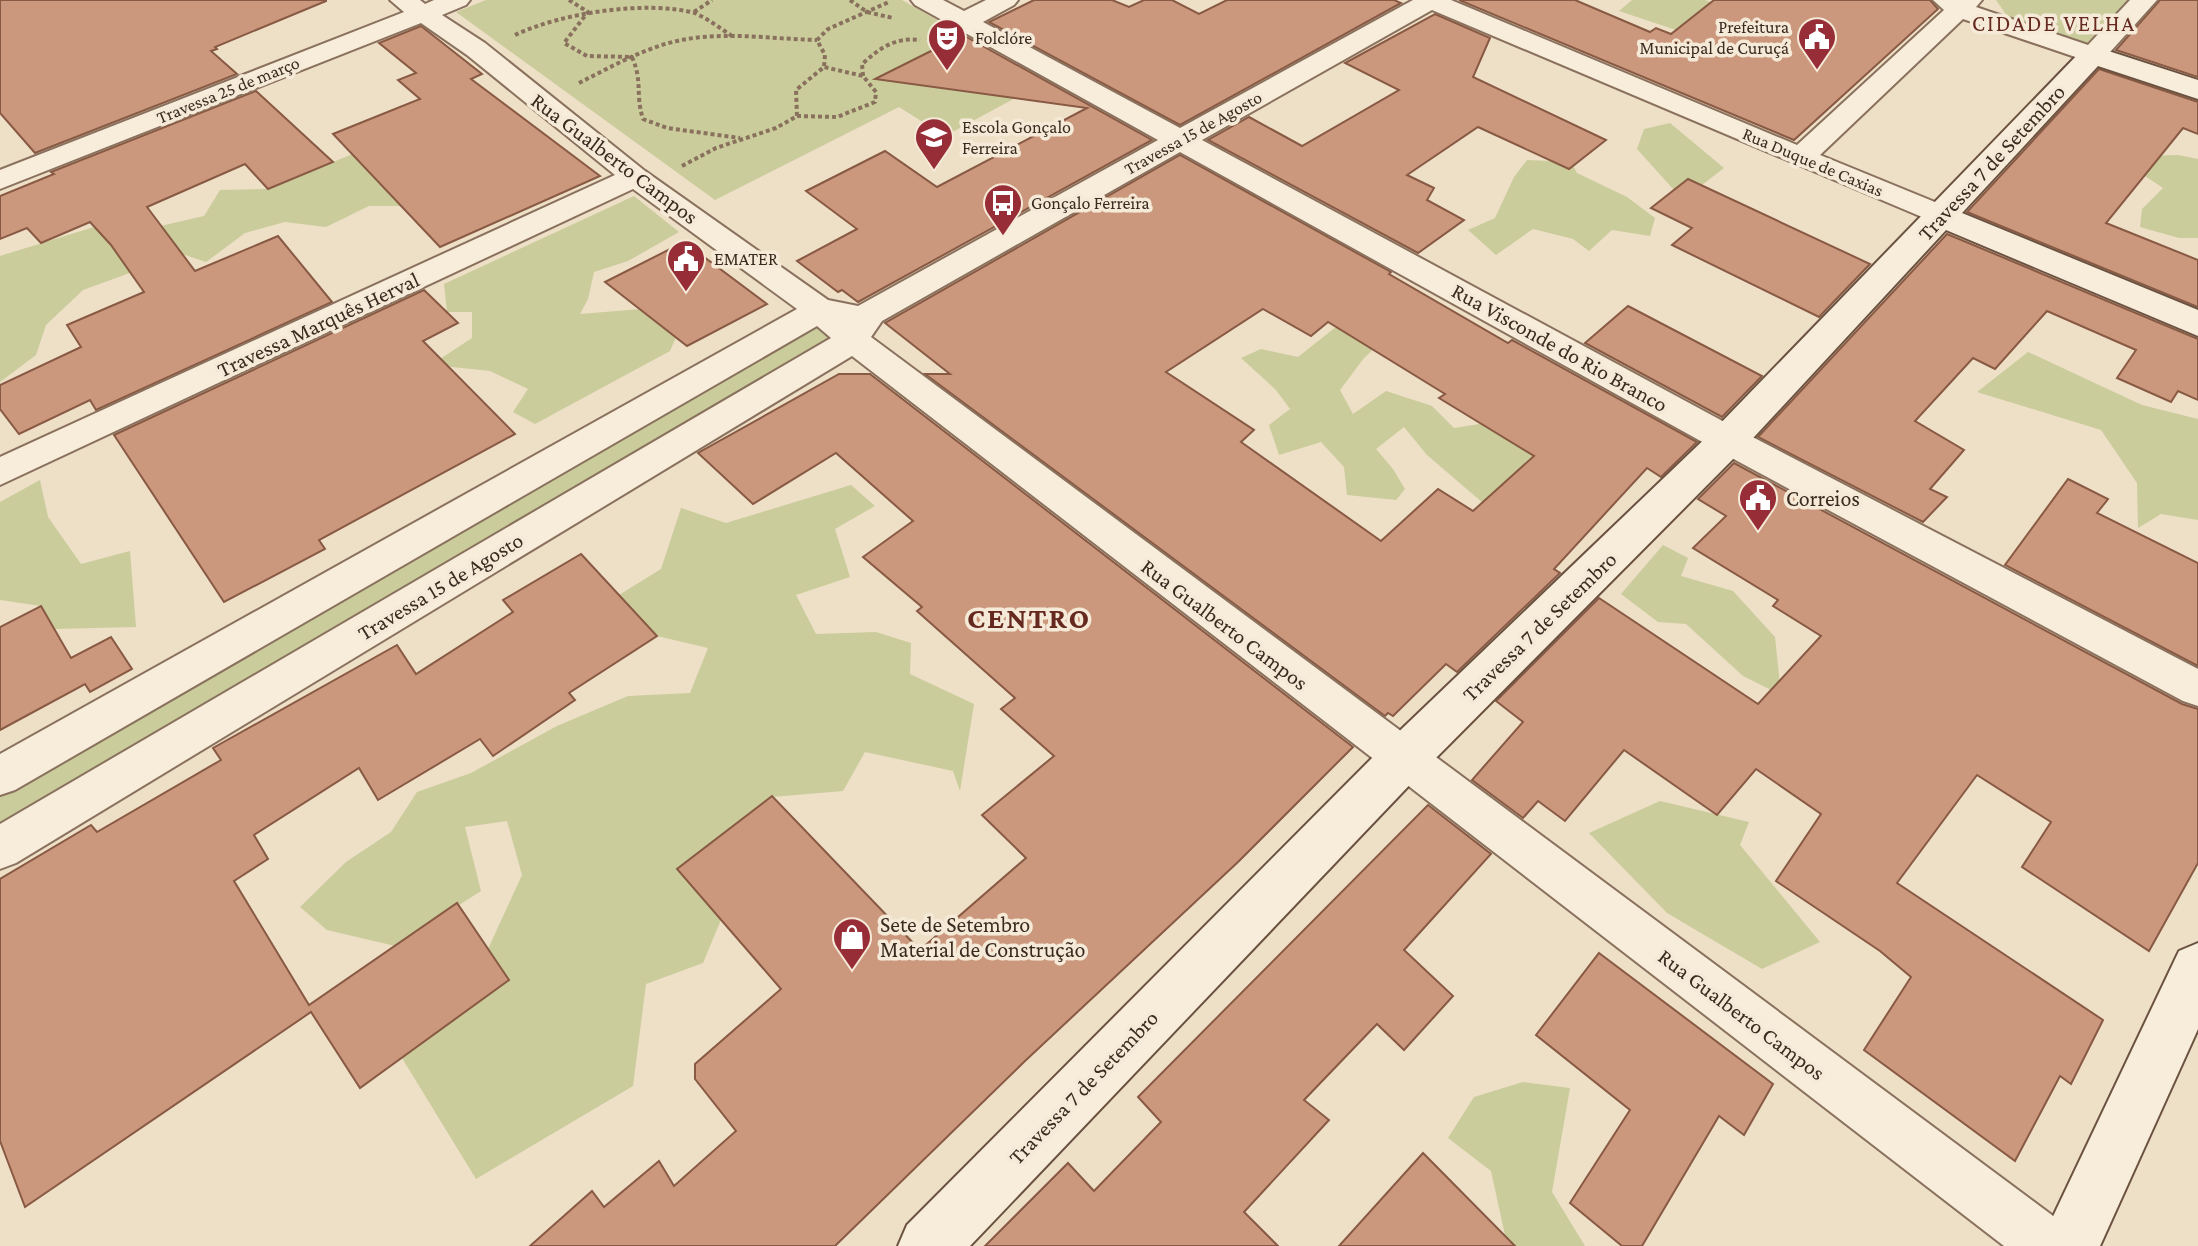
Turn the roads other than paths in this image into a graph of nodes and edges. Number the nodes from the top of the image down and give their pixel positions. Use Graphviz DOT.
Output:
graph roads {
  1 [pos="457,0"];
  2 [pos="924,0"];
  3 [pos="1005,0"];
  4 [pos="1431,0"];
  5 [pos="2144,0"];
  6 [pos="1959,3"];
  7 [pos="412,6"];
  8 [pos="963,22"];
  9 [pos="2093,55"];
  10 [pos="2198,90"];
  11 [pos="1182,140"];
  12 [pos="1801,157"];
  13 [pos="0,180"];
  14 [pos="643,181"];
  15 [pos="1941,216"];
  16 [pos="820,310"];
  17 [pos="2198,324"];
  18 [pos="861,327"];
  19 [pos="1728,440"];
  20 [pos="0,472"];
  21 [pos="2198,689"];
  22 [pos="1403,759"];
  23 [pos="0,776"];
  24 [pos="0,848"];
  25 [pos="2198,969"];
  26 [pos="928,1246"];
  27 [pos="2049,1246"];
  28 [pos="2069,1246"];
  1 -- 7 [label="street, Travessa 25 de março"];
  2 -- 8 [label="street, Rua Visconde do Rio Branco"];
  3 -- 8 [label="street"];
  4 -- 11 [label="street, Travessa 15 de Agosto"];
  4 -- 12 [label="street, Rua Duque de Caxias"];
  5 -- 9 [label="street, Travessa 7 de Setembro"];
  6 -- 9 [label="street"];
  6 -- 12 [label="street"];
  7 -- 13 [label="street, Travessa 25 de março"];
  7 -- 14 [label="street, Rua Gualberto Campos"];
  8 -- 11 [label="street, Rua Visconde do Rio Branco"];
  9 -- 10 [label="street"];
  9 -- 15 [label="street, Travessa 7 de Setembro"];
  11 -- 18 [label="street, Travessa 15 de Agosto"];
  11 -- 19 [label="street, Rua Visconde do Rio Branco"];
  12 -- 15 [label="street, Rua Duque de Caxias"];
  14 -- 16 [label="street, Rua Gualberto Campos"];
  14 -- 20 [label="street, Travessa Marquês Herval"];
  15 -- 17 [label="street, Rua Duque de Caxias"];
  15 -- 19 [label="street, Travessa 7 de Setembro"];
  16 -- 18 [label="street"];
  16 -- 23 [label="street"];
  18 -- 22 [label="street, Rua Gualberto Campos"];
  18 -- 24 [label="street, Travessa 15 de Agosto"];
  19 -- 21 [label="street, Rua Visconde do Rio Branco"];
  19 -- 22 [label="street, Travessa 7 de Setembro"];
  22 -- 26 [label="street, Travessa 7 de Setembro"];
  22 -- 27 [label="street, Rua Gualberto Campos"];
  25 -- 28 [label="street"];
}
